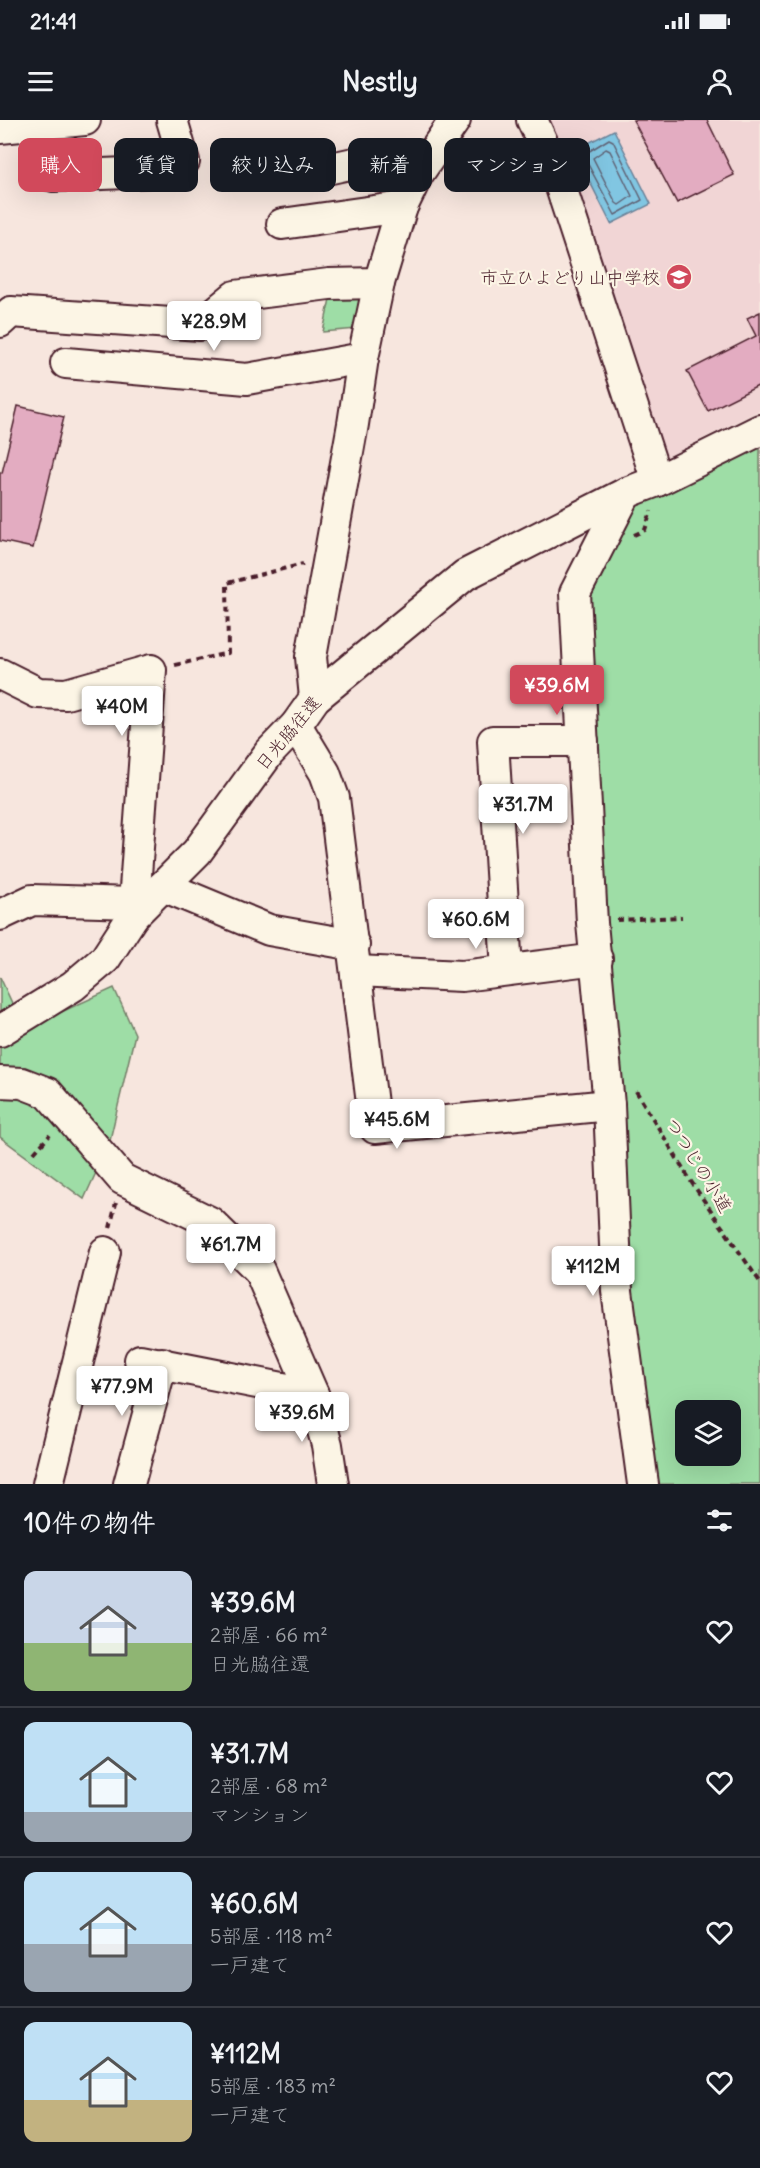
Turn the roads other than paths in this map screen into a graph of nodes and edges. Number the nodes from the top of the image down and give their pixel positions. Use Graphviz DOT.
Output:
graph roads {
  1 [pos="85,120"];
  2 [pos="172,120"];
  3 [pos="455,120"];
  4 [pos="532,120"];
  5 [pos="38,124"];
  6 [pos="0,128"];
  7 [pos="332,192"];
  8 [pos="402,207"];
  9 [pos="336,216"];
  10 [pos="282,224"];
  11 [pos="379,282"];
  12 [pos="0,322"];
  13 [pos="363,358"];
  14 [pos="66,363"];
  15 [pos="760,430"];
  16 [pos="645,498"];
  17 [pos="0,674"];
  18 [pos="315,698"];
  19 [pos="296,725"];
  20 [pos="583,741"];
  21 [pos="163,886"];
  22 [pos="133,910"];
  23 [pos="0,915"];
  24 [pos="355,958"];
  25 [pos="597,959"];
  26 [pos="507,970"];
  27 [pos="0,1031"];
  28 [pos="0,1082"];
  29 [pos="623,1103"];
  30 [pos="105,1252"];
  31 [pos="313,1394"];
  32 [pos="48,1484"];
  33 [pos="129,1484"];
  34 [pos="333,1484"];
  35 [pos="643,1484"];
  1 -- 5 [label="street"];
  2 -- 5 [label="street"];
  3 -- 8 [label="street"];
  4 -- 16 [label="street"];
  5 -- 6 [label="street"];
  7 -- 9 [label="street"];
  8 -- 9 [label="street"];
  8 -- 11 [label="street"];
  9 -- 10 [label="street"];
  11 -- 12 [label="street"];
  11 -- 13 [label="street"];
  13 -- 14 [label="street"];
  13 -- 18 [label="street"];
  15 -- 16 [label="street, 日光脇往還"];
  16 -- 18 [label="street, 日光脇往還"];
  16 -- 20 [label="street"];
  17 -- 22 [label="street"];
  18 -- 19 [label="street, 日光脇往還"];
  19 -- 21 [label="street, 日光脇往還"];
  19 -- 24 [label="street"];
  20 -- 25 [label="street"];
  20 -- 26 [label="street"];
  21 -- 22 [label="street, 日光脇往還"];
  21 -- 24 [label="street"];
  22 -- 23 [label="street"];
  22 -- 27 [label="street, 日光脇往還"];
  24 -- 26 [label="street"];
  24 -- 29 [label="street"];
  25 -- 26 [label="street"];
  25 -- 29 [label="street"];
  28 -- 31 [label="street"];
  29 -- 35 [label="street"];
  30 -- 32 [label="street"];
  31 -- 33 [label="street"];
  31 -- 34 [label="street"];
}
